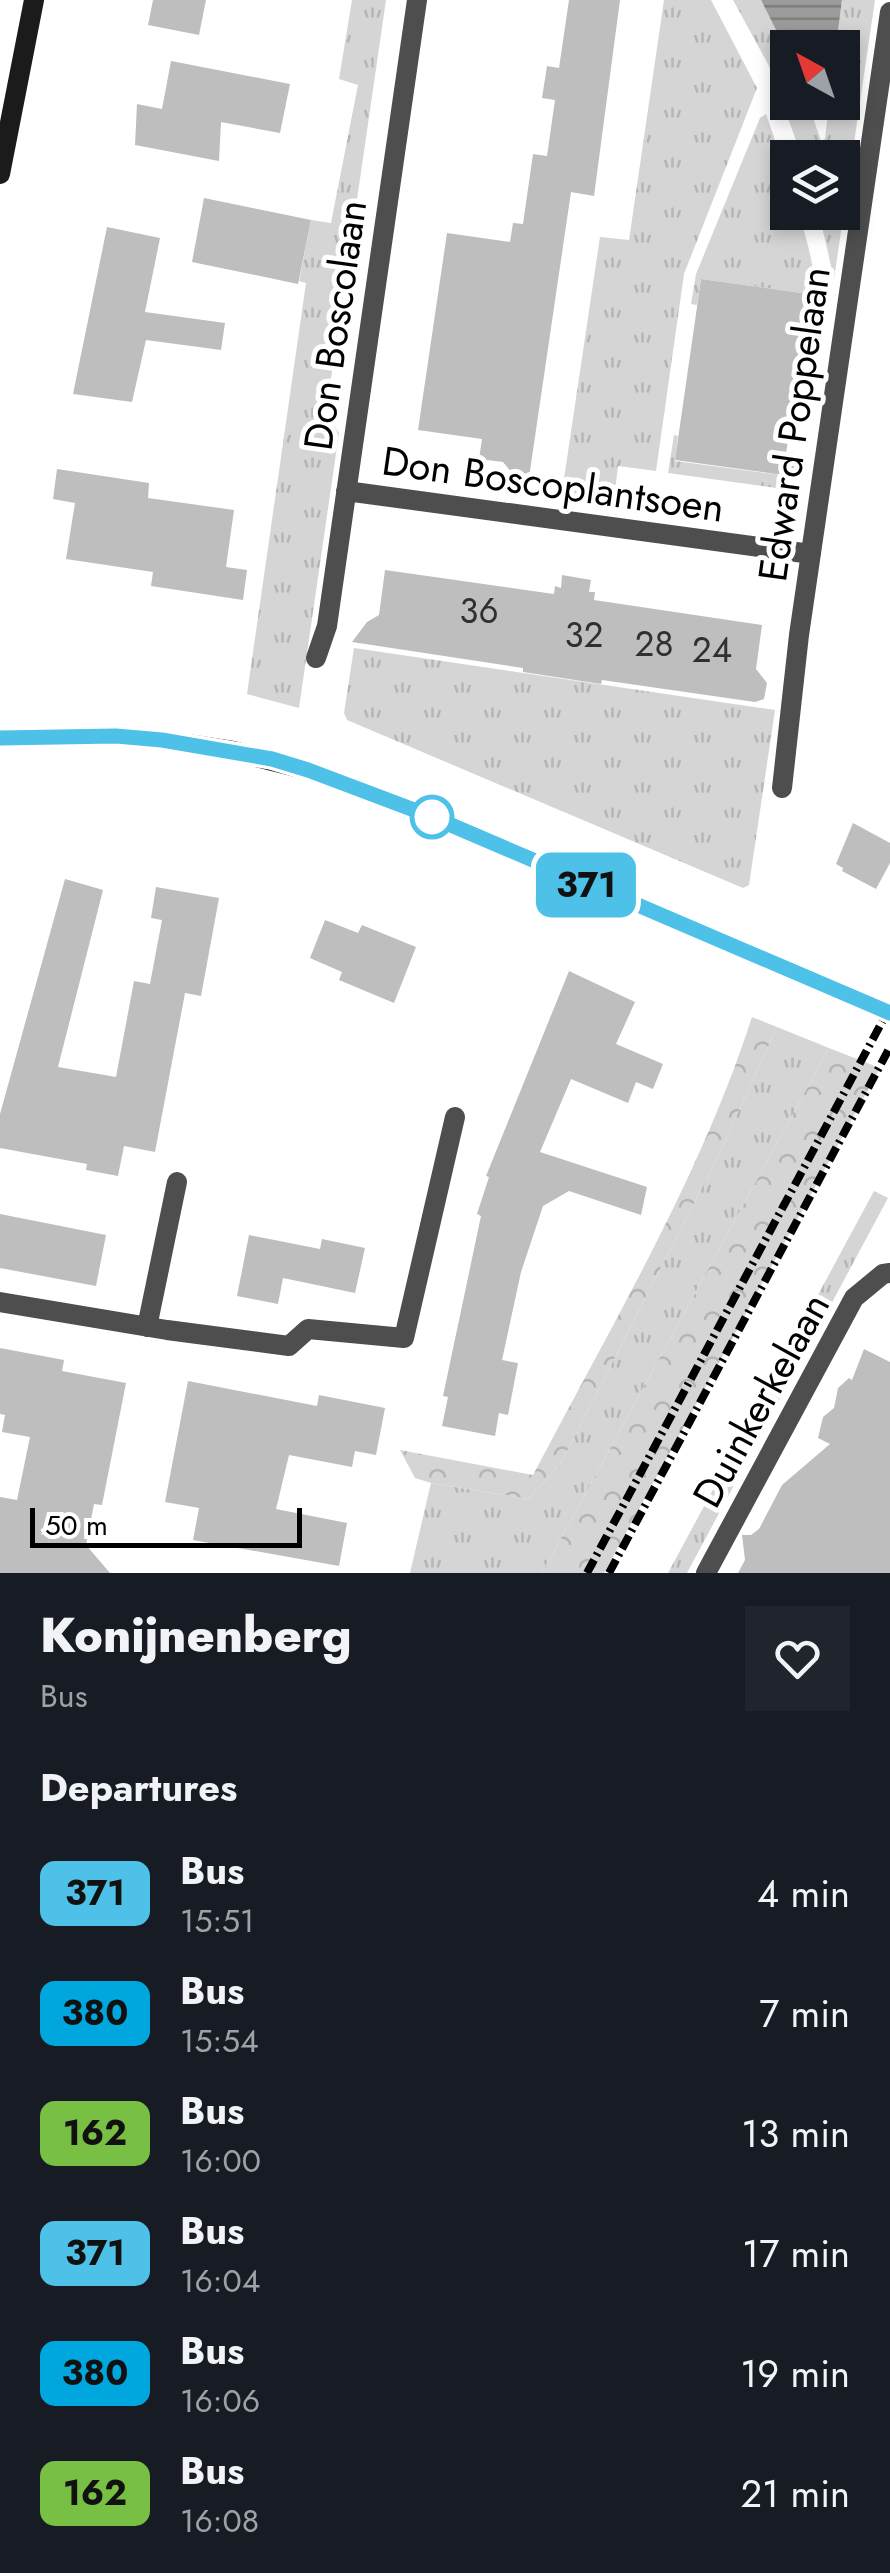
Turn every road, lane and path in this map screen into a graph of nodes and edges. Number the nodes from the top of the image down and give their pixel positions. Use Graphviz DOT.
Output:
graph roads {
  1 [pos="34,0"];
  2 [pos="418,0"];
  3 [pos="890,12"];
  4 [pos="0,174"];
  5 [pos="346,491"];
  6 [pos="810,554"];
  7 [pos="316,658"];
  8 [pos="0,738"];
  9 [pos="782,788"];
  10 [pos="890,1013"];
  11 [pos="455,1117"];
  12 [pos="178,1182"];
  13 [pos="890,1273"];
  14 [pos="0,1302"];
  15 [pos="147,1327"];
  16 [pos="706,1573"];
  1 -- 4 [label="street"];
  2 -- 5 [label="street, Don Boscolaan"];
  3 -- 6 [label="street, Edward Poppelaan"];
  5 -- 6 [label="street, Don Boscoplantsoen"];
  5 -- 7 [label="street, Don Boscolaan"];
  6 -- 9 [label="street, Edward Poppelaan"];
  8 -- 10 [label="street"];
  11 -- 15 [label="street"];
  12 -- 15 [label="street"];
  13 -- 16 [label="street, Duinkerkelaan"];
  14 -- 15 [label="street"];
}
